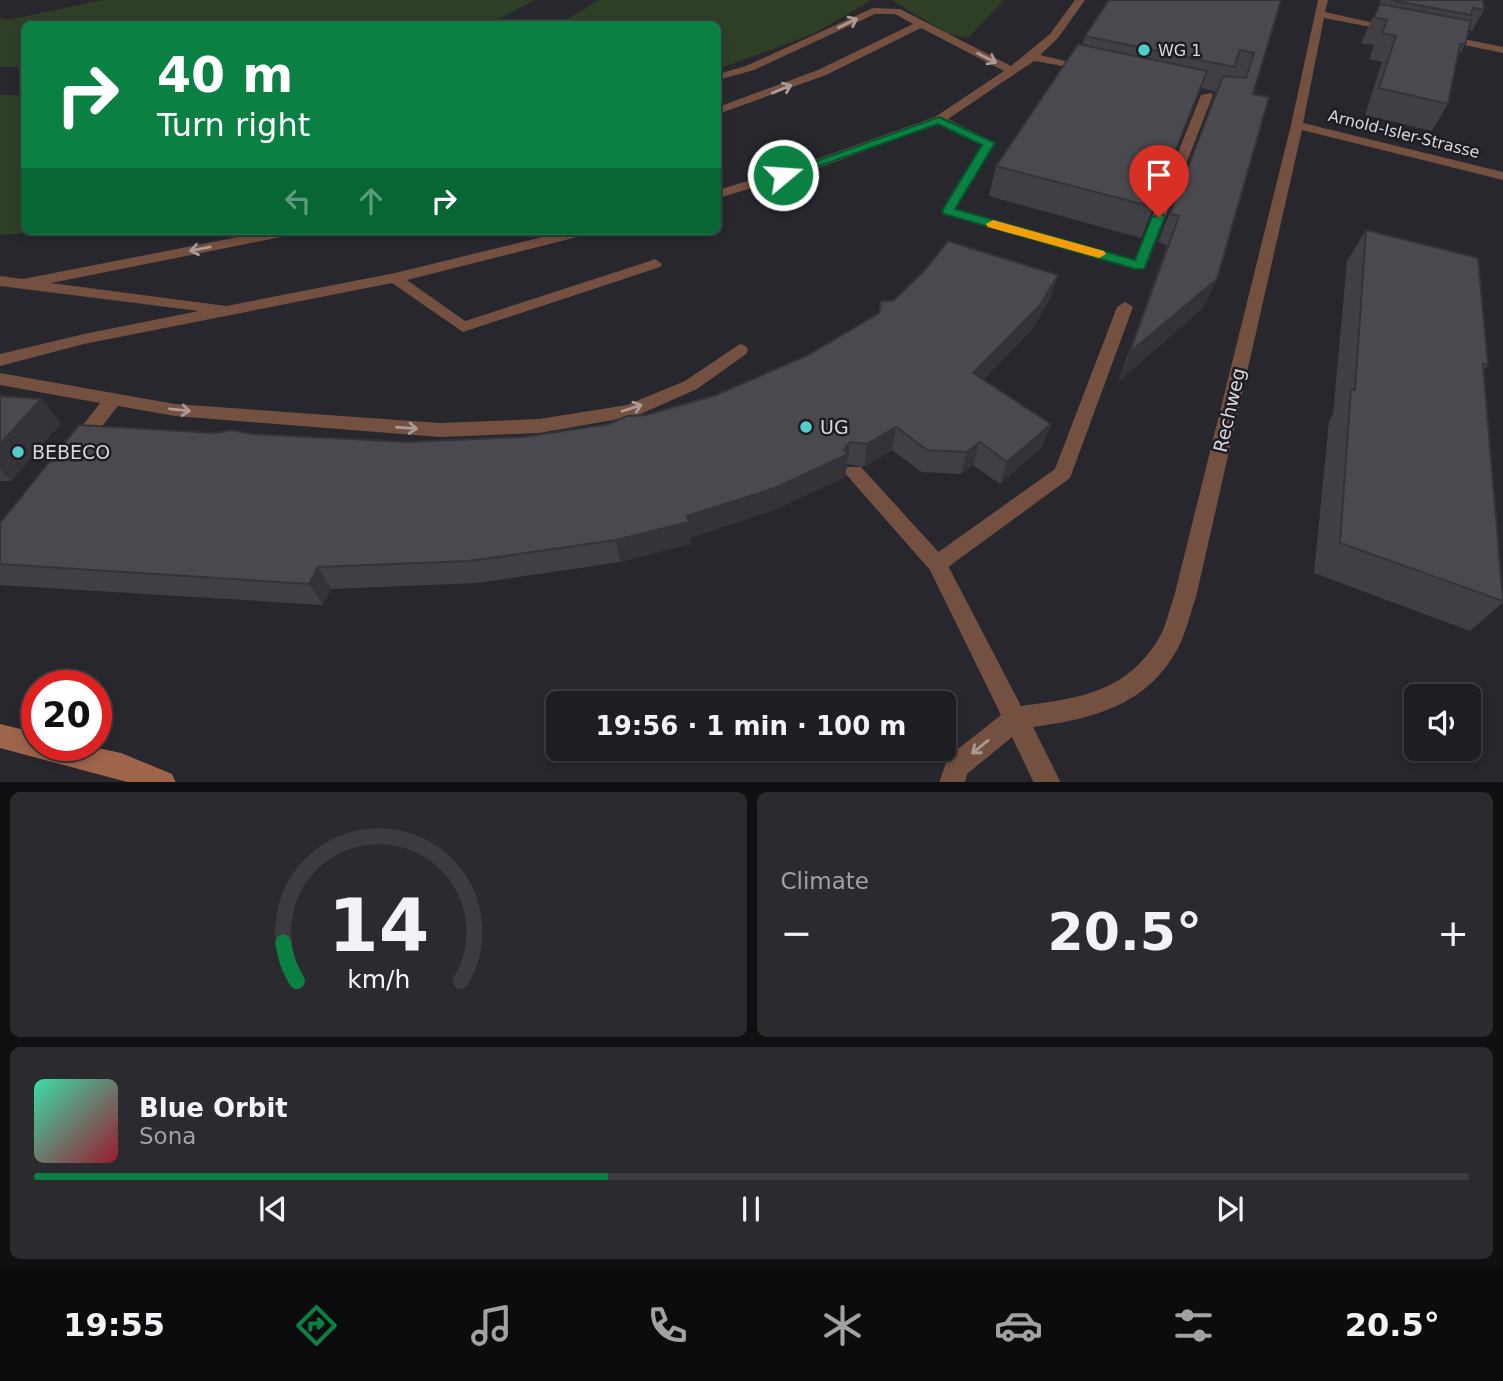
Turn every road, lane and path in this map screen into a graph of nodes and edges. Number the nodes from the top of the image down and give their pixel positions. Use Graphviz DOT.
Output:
graph roads {
  1 [pos="1080,0"];
  2 [pos="1321,7"];
  3 [pos="921,24"];
  4 [pos="1398,30"];
  5 [pos="1438,37"];
  6 [pos="1503,50"];
  7 [pos="1032,57"];
  8 [pos="1011,70"];
  9 [pos="1104,72"];
  10 [pos="721,76"];
  11 [pos="1207,95"];
  12 [pos="721,110"];
  13 [pos="939,120"];
  14 [pos="1297,125"];
  15 [pos="1503,176"];
  16 [pos="721,193"];
  17 [pos="271,235"];
  18 [pos="568,235"];
  19 [pos="655,264"];
  20 [pos="396,278"];
  21 [pos="0,281"];
  22 [pos="26,283"];
  23 [pos="1125,307"];
  24 [pos="234,311"];
  25 [pos="740,350"];
  26 [pos="0,360"];
  27 [pos="0,379"];
  28 [pos="112,401"];
  29 [pos="69,454"];
  30 [pos="855,472"];
  31 [pos="937,564"];
  32 [pos="1016,718"];
  33 [pos="0,736"];
  34 [pos="21,741"];
  35 [pos="101,761"];
  36 [pos="163,782"];
  37 [pos="952,782"];
  38 [pos="1048,782"];
  1 -- 7 [label="street"];
  2 -- 4 [label="street"];
  2 -- 14 [label="street, Rechweg"];
  3 -- 8 [label="street, one-way"];
  10 -- 3 [label="street, one-way"];
  12 -- 3 [label="street, one-way"];
  5 -- 6 [label="street"];
  7 -- 8 [label="street"];
  7 -- 9 [label="street"];
  8 -- 13 [label="street"];
  11 -- 13 [label="street"];
  13 -- 16 [label="street"];
  14 -- 15 [label="street, Arnold-Isler-Strasse"];
  14 -- 32 [label="street, Rechweg"];
  17 -- 22 [label="street, one-way"];
  18 -- 20 [label="street"];
  19 -- 20 [label="street"];
  20 -- 24 [label="street"];
  21 -- 22 [label="street"];
  22 -- 24 [label="street"];
  23 -- 31 [label="street"];
  24 -- 26 [label="street"];
  28 -- 25 [label="street, one-way"];
  27 -- 28 [label="street"];
  28 -- 29 [label="street"];
  30 -- 31 [label="street"];
  31 -- 32 [label="street"];
  32 -- 37 [label="street, one-way"];
  32 -- 38 [label="street"];
  33 -- 34 [label="main road"];
  35 -- 36 [label="main road"];
}
